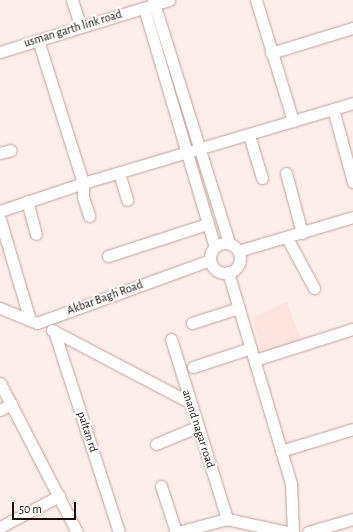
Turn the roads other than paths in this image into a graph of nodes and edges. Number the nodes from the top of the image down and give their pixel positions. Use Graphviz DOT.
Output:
graph roads {
  1 [pos="72,0"];
  2 [pos="169,0"];
  3 [pos="256,0"];
  4 [pos="150,4"];
  5 [pos="81,27"];
  6 [pos="353,28"];
  7 [pos="38,40"];
  8 [pos="0,52"];
  9 [pos="271,53"];
  10 [pos="353,103"];
  11 [pos="333,109"];
  12 [pos="293,121"];
  13 [pos="249,135"];
  14 [pos="199,150"];
  15 [pos="186,153"];
  16 [pos="119,173"];
  17 [pos="286,173"];
  18 [pos="262,178"];
  19 [pos="353,182"];
  20 [pos="83,183"];
  21 [pos="127,200"];
  22 [pos="26,201"];
  23 [pos="0,211"];
  24 [pos="89,216"];
  25 [pos="353,217"];
  26 [pos="0,219"];
  27 [pos="207,224"];
  28 [pos="302,233"];
  29 [pos="36,234"];
  30 [pos="287,238"];
  31 [pos="229,243"];
  32 [pos="215,247"];
  33 [pos="238,251"];
  34 [pos="108,256"];
  35 [pos="210,260"];
  36 [pos="228,272"];
  37 [pos="314,288"];
  38 [pos="0,308"];
  39 [pos="239,308"];
  40 [pos="34,321"];
  41 [pos="192,323"];
  42 [pos="353,330"];
  43 [pos="54,331"];
  44 [pos="171,339"];
  45 [pos="251,348"];
  46 [pos="255,360"];
  47 [pos="193,367"];
  48 [pos="0,383"];
  49 [pos="189,402"];
  50 [pos="11,404"];
  51 [pos="0,410"];
  52 [pos="197,427"];
  53 [pos="353,429"];
  54 [pos="156,444"];
  55 [pos="281,451"];
  56 [pos="161,486"];
  57 [pos="58,496"];
  58 [pos="227,518"];
  59 [pos="353,519"];
  60 [pos="0,527"];
  61 [pos="77,532"];
  62 [pos="119,532"];
  63 [pos="177,532"];
  64 [pos="287,532"];
  65 [pos="293,532"];
  66 [pos="308,532"];
  1 -- 5 [label="street"];
  2 -- 4 [label="street, usman garth link road"];
  3 -- 9 [label="street"];
  4 -- 5 [label="street, usman garth link road"];
  4 -- 14 [label="street"];
  4 -- 15 [label="street"];
  5 -- 7 [label="street, usman garth link road"];
  6 -- 9 [label="street"];
  7 -- 8 [label="street, usman garth link road"];
  7 -- 20 [label="street"];
  9 -- 12 [label="street"];
  10 -- 11 [label="street"];
  11 -- 12 [label="street"];
  11 -- 19 [label="street"];
  12 -- 13 [label="street"];
  13 -- 14 [label="street"];
  13 -- 18 [label="street"];
  14 -- 15 [label="street"];
  14 -- 31 [label="street"];
  15 -- 16 [label="street"];
  15 -- 27 [label="street"];
  16 -- 20 [label="street"];
  16 -- 21 [label="street"];
  17 -- 28 [label="street"];
  20 -- 22 [label="street"];
  20 -- 24 [label="street"];
  22 -- 23 [label="street"];
  22 -- 29 [label="street"];
  25 -- 28 [label="street"];
  26 -- 40 [label="street"];
  27 -- 32 [label="street"];
  27 -- 34 [label="street"];
  28 -- 30 [label="street"];
  30 -- 33 [label="street"];
  30 -- 37 [label="street"];
  31 -- 32 [label="street"];
  31 -- 33 [label="street"];
  32 -- 35 [label="street"];
  33 -- 36 [label="street"];
  35 -- 36 [label="street"];
  35 -- 40 [label="street, Akbar Bagh Road"];
  36 -- 39 [label="street"];
  38 -- 40 [label="street"];
  39 -- 41 [label="street"];
  39 -- 45 [label="street"];
  40 -- 43 [label="street"];
  42 -- 46 [label="street"];
  43 -- 49 [label="street"];
  43 -- 62 [label="street, paltan rd"];
  44 -- 49 [label="street, anand nagar road"];
  45 -- 46 [label="street"];
  45 -- 47 [label="street"];
  46 -- 55 [label="street"];
  48 -- 50 [label="street"];
  49 -- 52 [label="street, anand nagar road"];
  50 -- 51 [label="street"];
  50 -- 57 [label="street"];
  52 -- 54 [label="street"];
  52 -- 58 [label="street, anand nagar road"];
  53 -- 55 [label="street"];
  55 -- 65 [label="street"];
  56 -- 63 [label="street"];
  57 -- 60 [label="street"];
  57 -- 61 [label="street"];
  58 -- 63 [label="street"];
  58 -- 64 [label="street"];
  59 -- 66 [label="street"];
}
